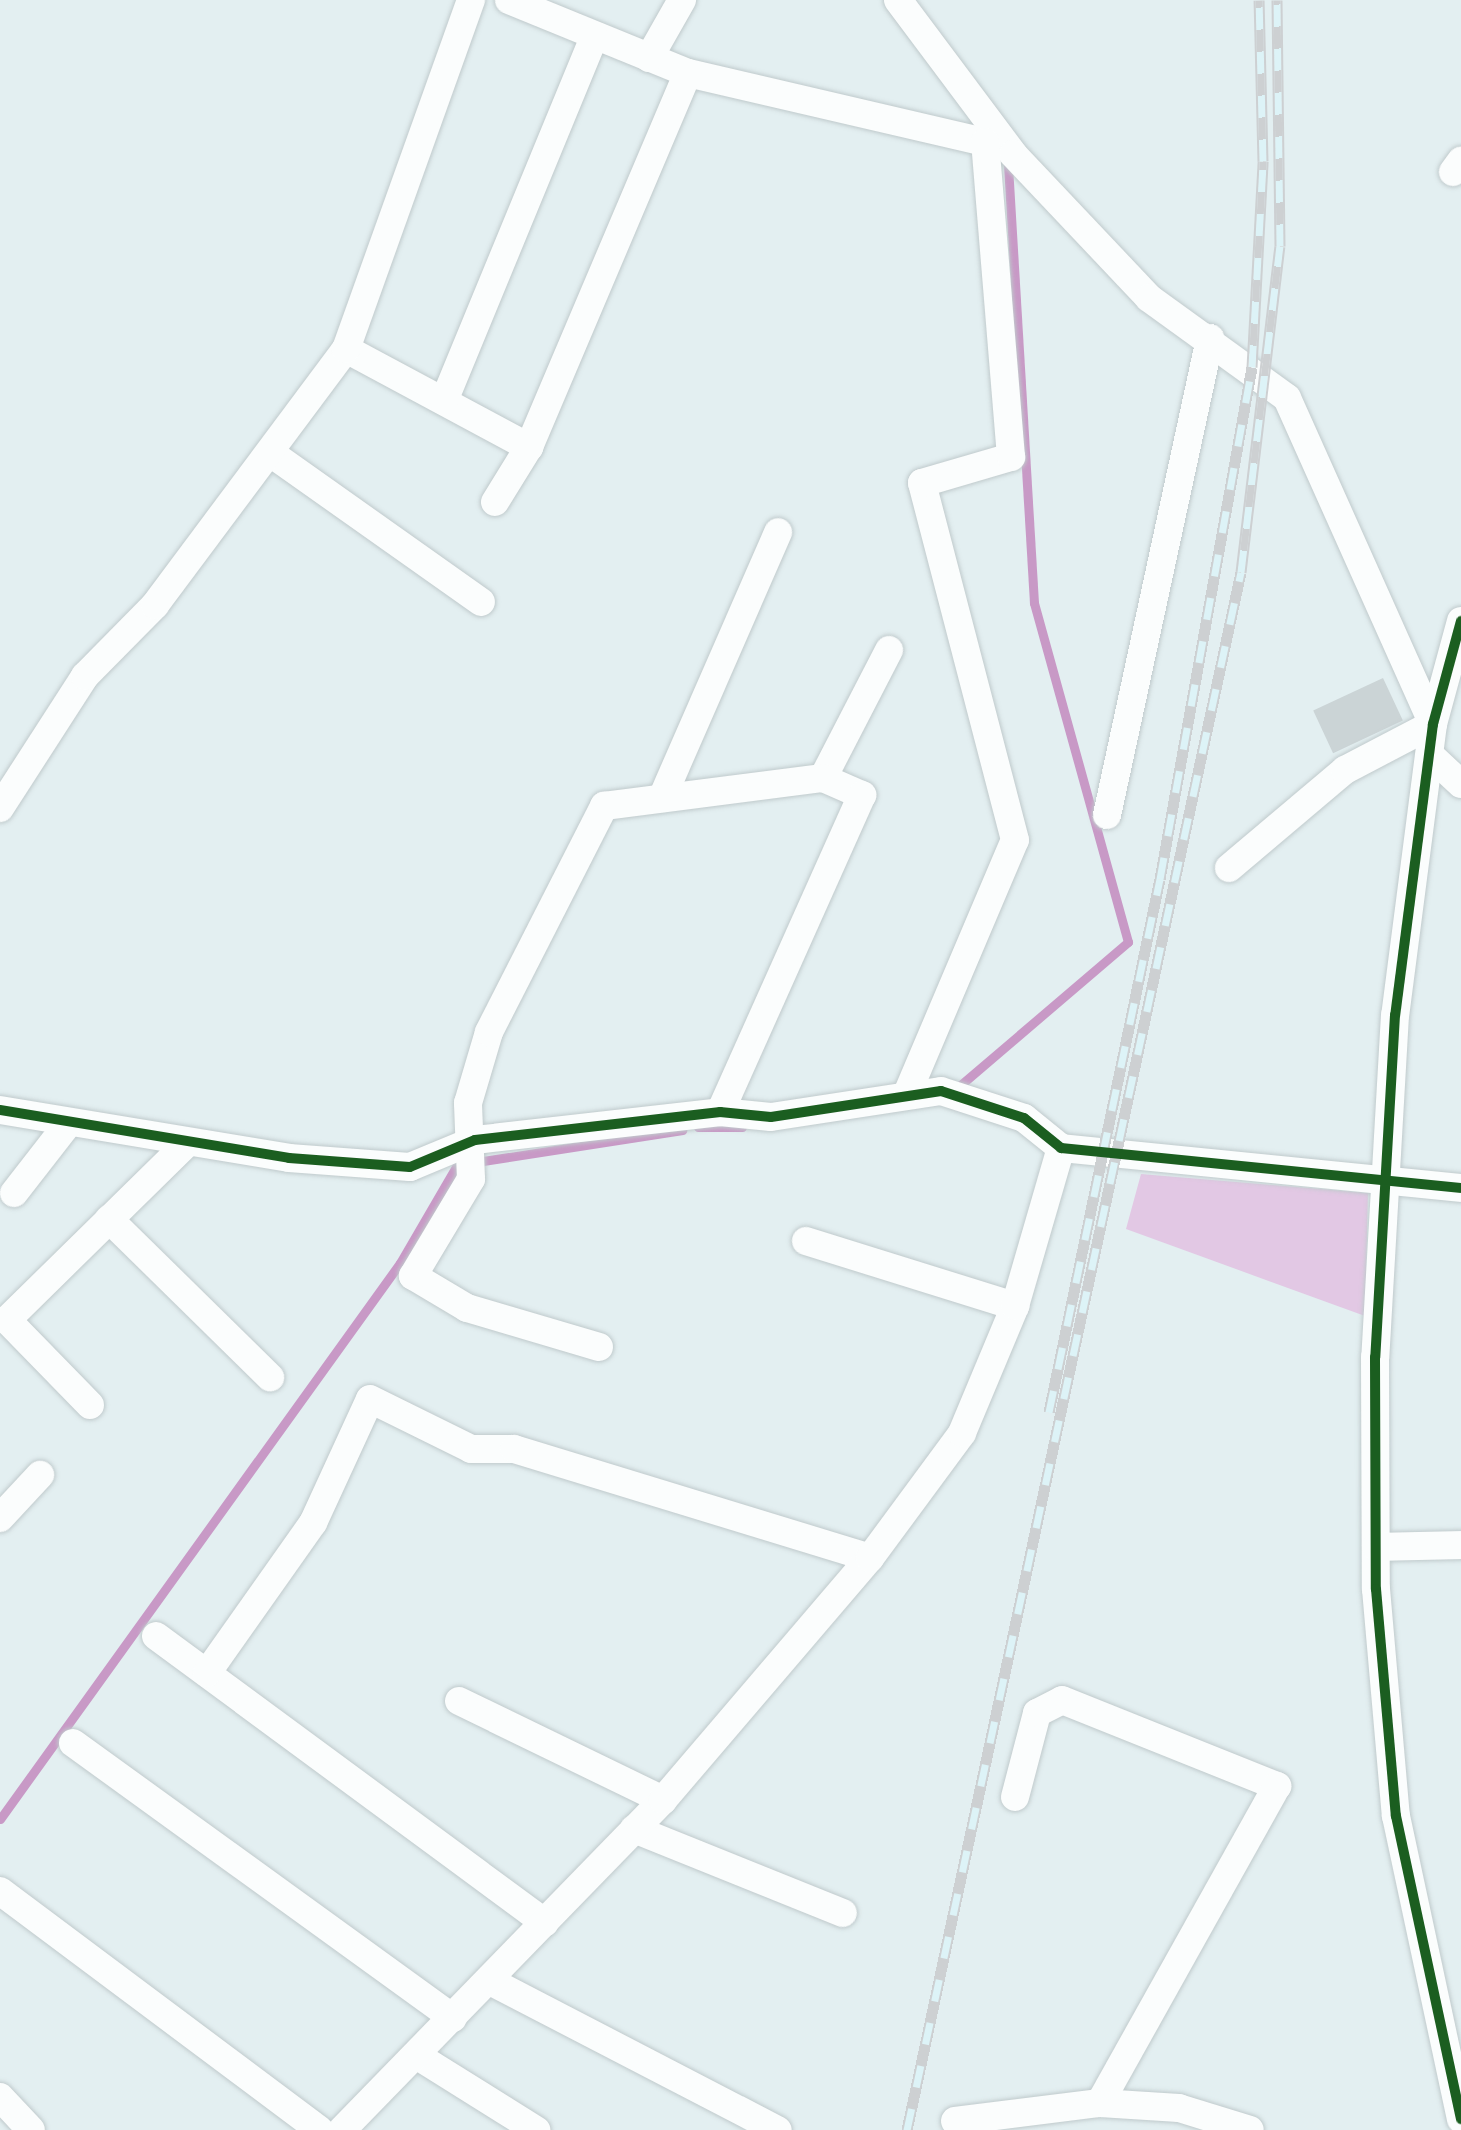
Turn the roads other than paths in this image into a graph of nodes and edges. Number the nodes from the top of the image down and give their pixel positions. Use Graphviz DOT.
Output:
graph roads {
  1 [pos="470,0"];
  2 [pos="508,0"];
  3 [pos="682,0"];
  4 [pos="898,0"];
  5 [pos="594,37"];
  6 [pos="650,58"];
  7 [pos="688,73"];
  8 [pos="999,144"];
  9 [pos="1210,338"];
  10 [pos="346,350"];
  11 [pos="444,401"];
  12 [pos="529,447"];
  13 [pos="272,454"];
  14 [pos="495,502"];
  15 [pos="778,532"];
  16 [pos="481,602"];
  17 [pos="1461,621"];
  18 [pos="889,650"];
  19 [pos="1433,724"];
  20 [pos="1431,756"];
  21 [pos="823,778"];
  22 [pos="1461,784"];
  23 [pos="662,798"];
  24 [pos="0,808"];
  25 [pos="1107,815"];
  26 [pos="1228,868"];
  27 [pos="907,1094"];
  28 [pos="0,1110"];
  29 [pos="720,1112"];
  30 [pos="67,1126"];
  31 [pos="187,1143"];
  32 [pos="1061,1148"];
  33 [pos="473,1155"];
  34 [pos="1384,1179"];
  35 [pos="1461,1188"];
  36 [pos="14,1193"];
  37 [pos="109,1219"];
  38 [pos="806,1241"];
  39 [pos="1015,1306"];
  40 [pos="4,1318"];
  41 [pos="599,1347"];
  42 [pos="270,1378"];
  43 [pos="90,1405"];
  44 [pos="40,1474"];
  45 [pos="0,1518"];
  46 [pos="1461,1544"];
  47 [pos="1376,1547"];
  48 [pos="870,1558"];
  49 [pos="156,1636"];
  50 [pos="207,1673"];
  51 [pos="459,1701"];
  52 [pos="73,1743"];
  53 [pos="1016,1797"];
  54 [pos="662,1800"];
  55 [pos="634,1829"];
  56 [pos="0,1891"];
  57 [pos="843,1914"];
  58 [pos="545,1923"];
  59 [pos="490,1981"];
  60 [pos="453,2018"];
  61 [pos="416,2056"];
  62 [pos="0,2097"];
  63 [pos="1100,2102"];
  64 [pos="1461,2118"];
  65 [pos="955,2120"];
  66 [pos="31,2130"];
  67 [pos="320,2130"];
  68 [pos="342,2130"];
  69 [pos="536,2130"];
  70 [pos="778,2130"];
  71 [pos="1250,2130"];
  1 -- 10 [label="street"];
  2 -- 5 [label="street"];
  3 -- 6 [label="street"];
  4 -- 8 [label="street"];
  5 -- 6 [label="street"];
  5 -- 11 [label="street"];
  6 -- 7 [label="street"];
  7 -- 8 [label="street"];
  7 -- 12 [label="street"];
  8 -- 9 [label="street"];
  8 -- 27 [label="street"];
  9 -- 19 [label="street"];
  9 -- 25 [label="street"];
  10 -- 11 [label="street"];
  10 -- 13 [label="street"];
  11 -- 12 [label="street"];
  12 -- 14 [label="street"];
  13 -- 16 [label="street"];
  13 -- 24 [label="street"];
  15 -- 23 [label="street"];
  17 -- 19 [label="street"];
  18 -- 21 [label="street"];
  19 -- 20 [label="street"];
  19 -- 26 [label="street"];
  20 -- 22 [label="street"];
  20 -- 34 [label="street"];
  21 -- 23 [label="street"];
  21 -- 29 [label="street"];
  23 -- 33 [label="street"];
  27 -- 29 [label="street"];
  27 -- 32 [label="street"];
  28 -- 30 [label="street"];
  29 -- 33 [label="street"];
  30 -- 31 [label="street"];
  30 -- 36 [label="street"];
  31 -- 33 [label="street"];
  31 -- 37 [label="street"];
  32 -- 34 [label="street"];
  32 -- 39 [label="street"];
  33 -- 41 [label="street"];
  34 -- 35 [label="street"];
  34 -- 47 [label="street"];
  37 -- 40 [label="street"];
  37 -- 42 [label="street"];
  38 -- 39 [label="street"];
  39 -- 48 [label="street"];
  40 -- 43 [label="street"];
  44 -- 45 [label="street"];
  46 -- 47 [label="street"];
  47 -- 64 [label="street"];
  48 -- 50 [label="street"];
  48 -- 54 [label="street"];
  49 -- 50 [label="street"];
  50 -- 58 [label="street"];
  51 -- 54 [label="street"];
  52 -- 60 [label="street"];
  53 -- 63 [label="street"];
  54 -- 55 [label="street"];
  55 -- 57 [label="street"];
  55 -- 58 [label="street"];
  56 -- 67 [label="street"];
  58 -- 59 [label="street"];
  59 -- 60 [label="street"];
  59 -- 70 [label="street"];
  60 -- 61 [label="street"];
  61 -- 68 [label="street"];
  61 -- 69 [label="street"];
  62 -- 66 [label="street"];
  63 -- 65 [label="street"];
  63 -- 71 [label="street"];
}
